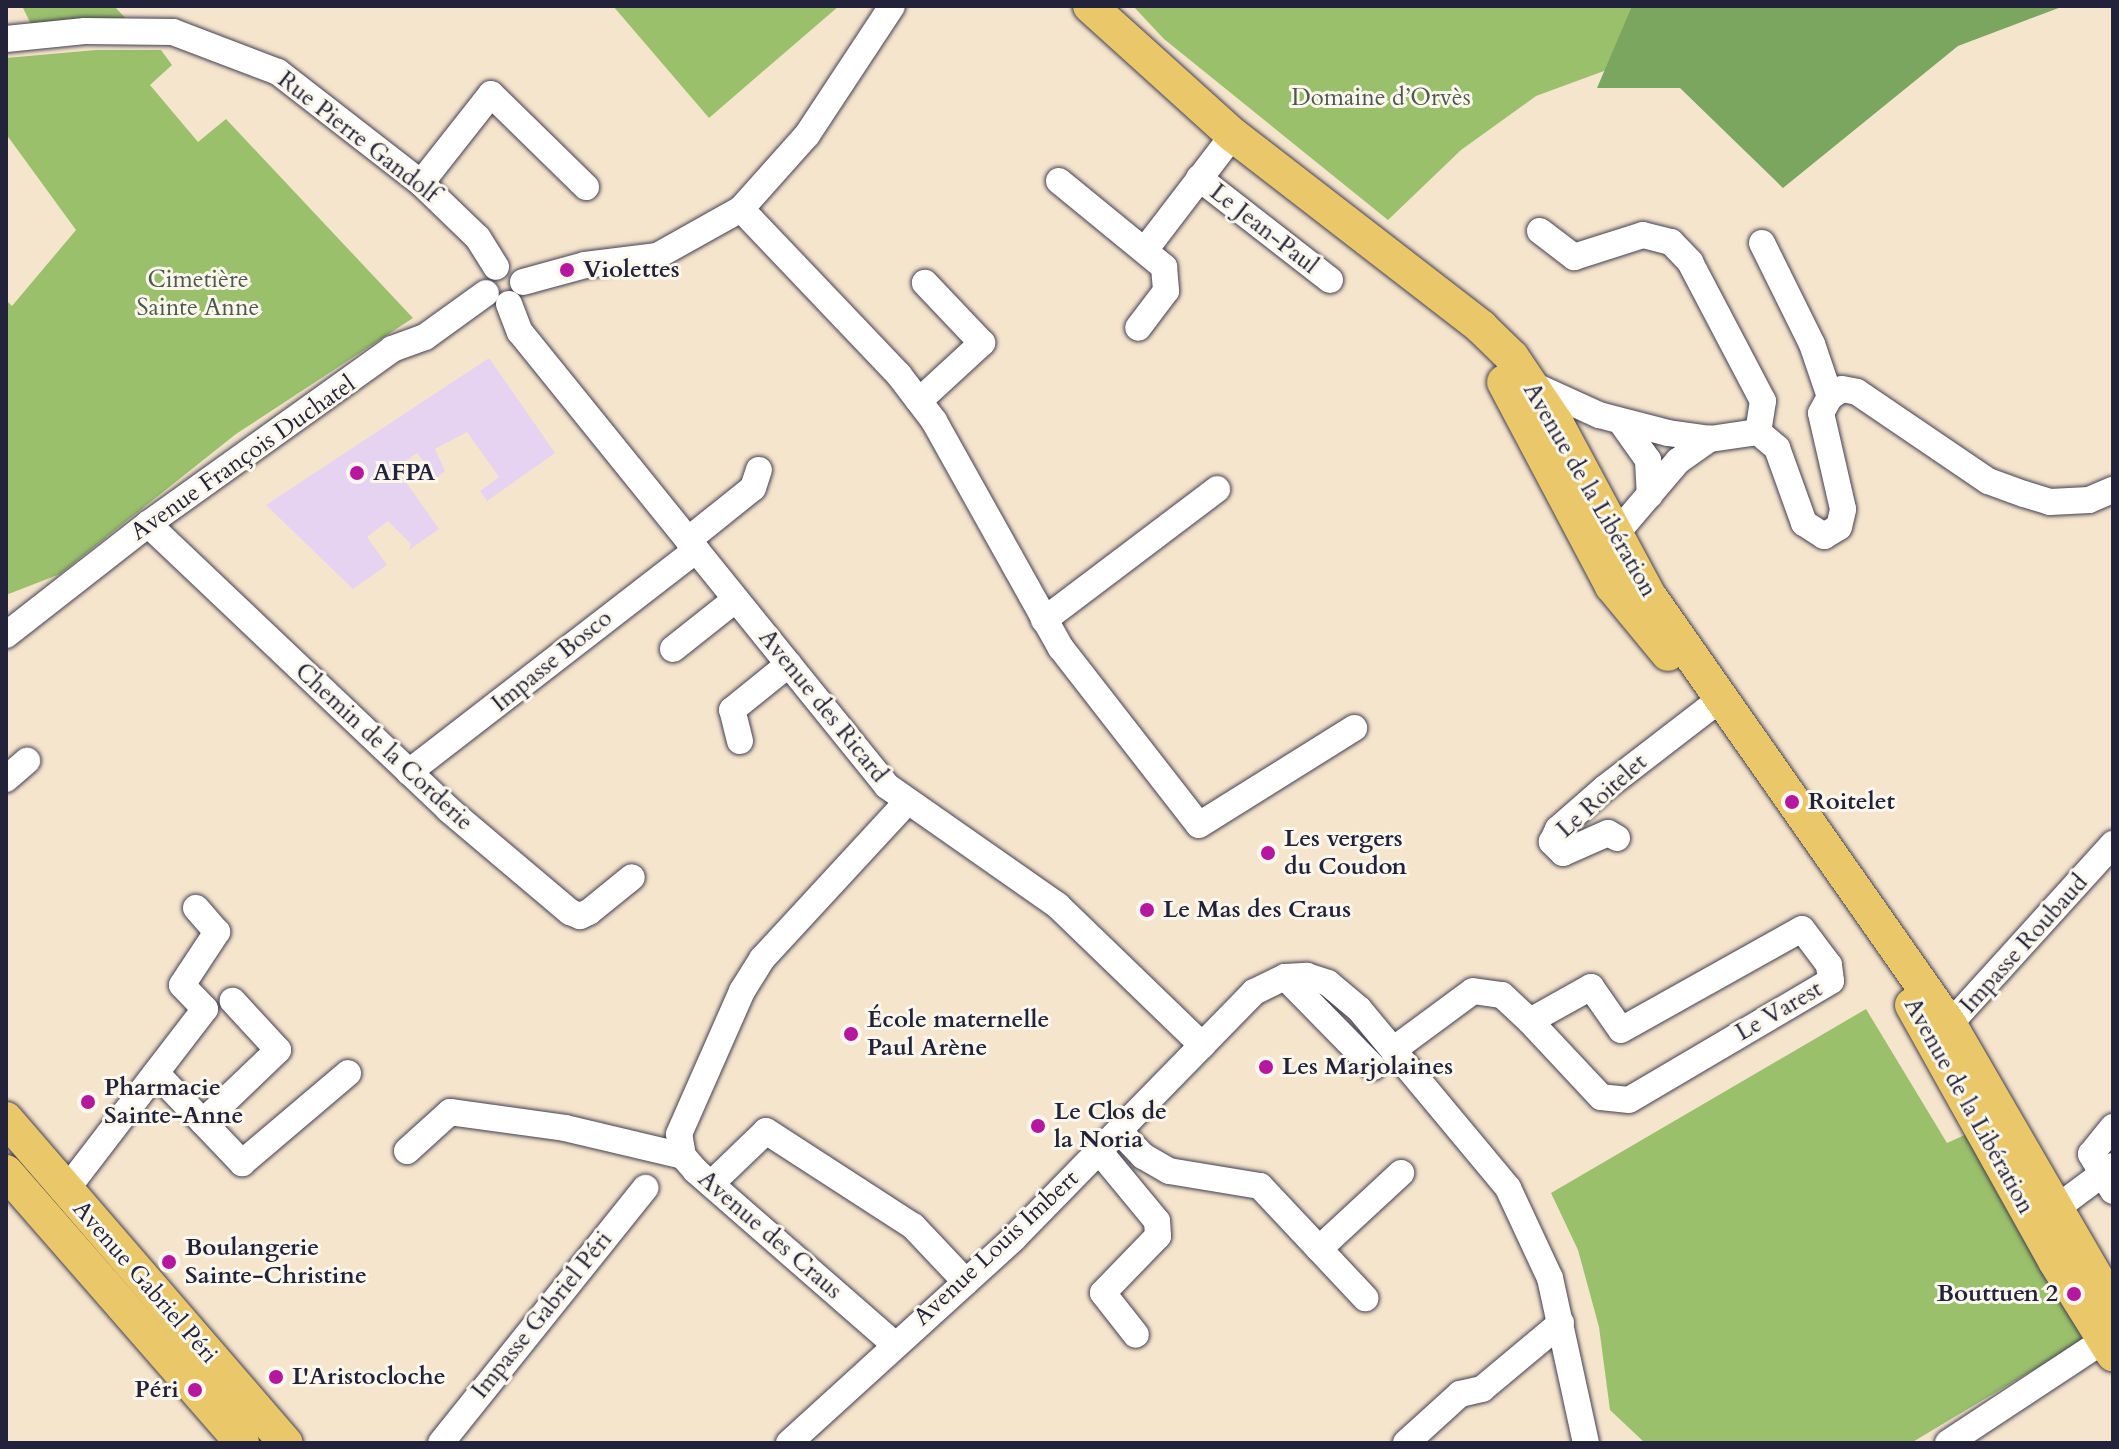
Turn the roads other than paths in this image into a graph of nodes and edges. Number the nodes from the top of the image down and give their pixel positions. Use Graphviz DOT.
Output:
graph roads {
  1 [pos="892,6"];
  2 [pos="1090,6"];
  3 [pos="1107,6"];
  4 [pos="6,39"];
  5 [pos="1167,75"];
  6 [pos="1233,135"];
  7 [pos="1199,178"];
  8 [pos="1059,181"];
  9 [pos="421,183"];
  10 [pos="586,187"];
  11 [pos="741,209"];
  12 [pos="1540,231"];
  13 [pos="1762,243"];
  14 [pos="1145,250"];
  15 [pos="1399,267"];
  16 [pos="1330,280"];
  17 [pos="925,283"];
  18 [pos="506,293"];
  19 [pos="1138,328"];
  20 [pos="1531,384"];
  21 [pos="1830,397"];
  22 [pos="919,401"];
  23 [pos="1610,419"];
  24 [pos="1557,424"];
  25 [pos="1758,432"];
  26 [pos="1710,439"];
  27 [pos="1550,469"];
  28 [pos="759,470"];
  29 [pos="1217,489"];
  30 [pos="2113,490"];
  31 [pos="1650,495"];
  32 [pos="148,524"];
  33 [pos="1622,534"];
  34 [pos="692,545"];
  35 [pos="736,599"];
  36 [pos="1044,620"];
  37 [pos="6,635"];
  38 [pos="673,649"];
  39 [pos="789,664"];
  40 [pos="1714,704"];
  41 [pos="1354,728"];
  42 [pos="740,741"];
  43 [pos="1750,743"];
  44 [pos="27,761"];
  45 [pos="409,772"];
  46 [pos="6,779"];
  47 [pos="906,803"];
  48 [pos="1617,838"];
  49 [pos="2113,844"];
  50 [pos="632,877"];
  51 [pos="196,908"];
  52 [pos="233,1001"];
  53 [pos="1523,1014"];
  54 [pos="1942,1034"];
  55 [pos="1202,1045"];
  56 [pos="1383,1058"];
  57 [pos="156,1073"];
  58 [pos="348,1073"];
  59 [pos="6,1119"];
  60 [pos="203,1122"];
  61 [pos="2113,1127"];
  62 [pos="1119,1131"];
  63 [pos="407,1151"];
  64 [pos="1099,1151"];
  65 [pos="683,1156"];
  66 [pos="6,1172"];
  67 [pos="1401,1173"];
  68 [pos="2109,1177"];
  69 [pos="711,1184"];
  70 [pos="645,1188"];
  71 [pos="66,1190"];
  72 [pos="2043,1211"];
  73 [pos="1319,1249"];
  74 [pos="966,1282"];
  75 [pos="1365,1298"];
  76 [pos="2113,1306"];
  77 [pos="1561,1323"];
  78 [pos="1136,1335"];
  79 [pos="893,1343"];
  80 [pos="2110,1343"];
  81 [pos="242,1443"];
  82 [pos="286,1443"];
  83 [pos="441,1443"];
  84 [pos="789,1443"];
  85 [pos="1406,1443"];
  86 [pos="1586,1443"];
  87 [pos="1948,1443"];
  1 -- 11 [label="street, Avenue François Duchatel"];
  2 -- 5 [label="main road, Avenue de la Libération"];
  3 -- 5 [label="main road, Avenue de la Libération"];
  4 -- 9 [label="street, Rue Pierre Gandolf"];
  5 -- 6 [label="main road, Avenue de la Libération"];
  6 -- 7 [label="street, Le Jean-Paul"];
  6 -- 15 [label="main road, Avenue de la Libération"];
  7 -- 14 [label="street, Le Jean-Paul"];
  7 -- 16 [label="street, Le Jean-Paul"];
  8 -- 14 [label="street"];
  9 -- 10 [label="street"];
  9 -- 18 [label="street, Rue Pierre Gandolf"];
  11 -- 18 [label="street, Avenue François Duchatel"];
  11 -- 22 [label="street"];
  12 -- 25 [label="street"];
  13 -- 21 [label="street"];
  14 -- 19 [label="street"];
  15 -- 20 [label="main road, Avenue de la Libération"];
  15 -- 27 [label="main road, Avenue de la Libération"];
  17 -- 22 [label="street"];
  18 -- 32 [label="street, Avenue François Duchatel"];
  18 -- 34 [label="street, Avenue des Ricard"];
  20 -- 23 [label="street"];
  20 -- 24 [label="main road, Avenue de la Libération"];
  21 -- 25 [label="street"];
  21 -- 30 [label="street"];
  22 -- 36 [label="street"];
  23 -- 24 [label="street"];
  23 -- 26 [label="street"];
  23 -- 31 [label="street"];
  24 -- 27 [label="street"];
  24 -- 33 [label="main road, Avenue de la Libération"];
  25 -- 26 [label="street"];
  26 -- 31 [label="street"];
  27 -- 33 [label="street"];
  27 -- 40 [label="main road, Avenue de la Libération"];
  28 -- 34 [label="street, Impasse Bosco"];
  29 -- 36 [label="street"];
  31 -- 33 [label="street"];
  32 -- 37 [label="street, Avenue François Duchatel"];
  32 -- 45 [label="street, Chemin de la Corderie"];
  33 -- 43 [label="main road, Avenue de la Libération"];
  34 -- 35 [label="street, Avenue des Ricard"];
  34 -- 45 [label="street, Impasse Bosco"];
  35 -- 38 [label="street"];
  35 -- 39 [label="street, Avenue des Ricard"];
  36 -- 41 [label="street"];
  39 -- 42 [label="street"];
  39 -- 47 [label="street, Avenue des Ricard"];
  40 -- 43 [label="main road, Avenue de la Libération"];
  40 -- 48 [label="street, Le Roitelet"];
  43 -- 54 [label="main road, Avenue de la Libération"];
  44 -- 46 [label="street"];
  45 -- 50 [label="street, Chemin de la Corderie"];
  47 -- 55 [label="street, Avenue des Ricard"];
  47 -- 65 [label="street, Avenue des Craus"];
  49 -- 54 [label="street, Impasse Roubaud"];
  51 -- 57 [label="street"];
  52 -- 60 [label="street"];
  53 -- 53 [label="street, Le Varest"];
  53 -- 56 [label="street"];
  54 -- 72 [label="main road, Avenue de la Libération"];
  55 -- 56 [label="street, Avenue Louis Imbert"];
  55 -- 62 [label="street, Avenue Louis Imbert"];
  56 -- 77 [label="street"];
  57 -- 60 [label="street"];
  57 -- 71 [label="street"];
  58 -- 60 [label="street"];
  59 -- 71 [label="main road, Avenue Gabriel Péri"];
  61 -- 68 [label="street"];
  62 -- 64 [label="street, Avenue Louis Imbert"];
  62 -- 73 [label="street"];
  63 -- 65 [label="street"];
  64 -- 74 [label="street, Avenue Louis Imbert"];
  64 -- 78 [label="street"];
  65 -- 69 [label="street, Avenue des Craus"];
  66 -- 81 [label="main road, Avenue Gabriel Péri"];
  67 -- 73 [label="street"];
  68 -- 72 [label="street"];
  69 -- 74 [label="street"];
  69 -- 79 [label="street, Avenue des Craus"];
  70 -- 83 [label="street, Impasse Gabriel Péri"];
  71 -- 82 [label="main road, Avenue Gabriel Péri"];
  72 -- 76 [label="main road, Avenue de la Libération"];
  72 -- 80 [label="main road, Avenue de la Libération"];
  73 -- 75 [label="street"];
  74 -- 79 [label="street, Avenue Louis Imbert"];
  77 -- 85 [label="street"];
  77 -- 86 [label="street"];
  79 -- 84 [label="street, Avenue Louis Imbert"];
  80 -- 87 [label="street"];
}
